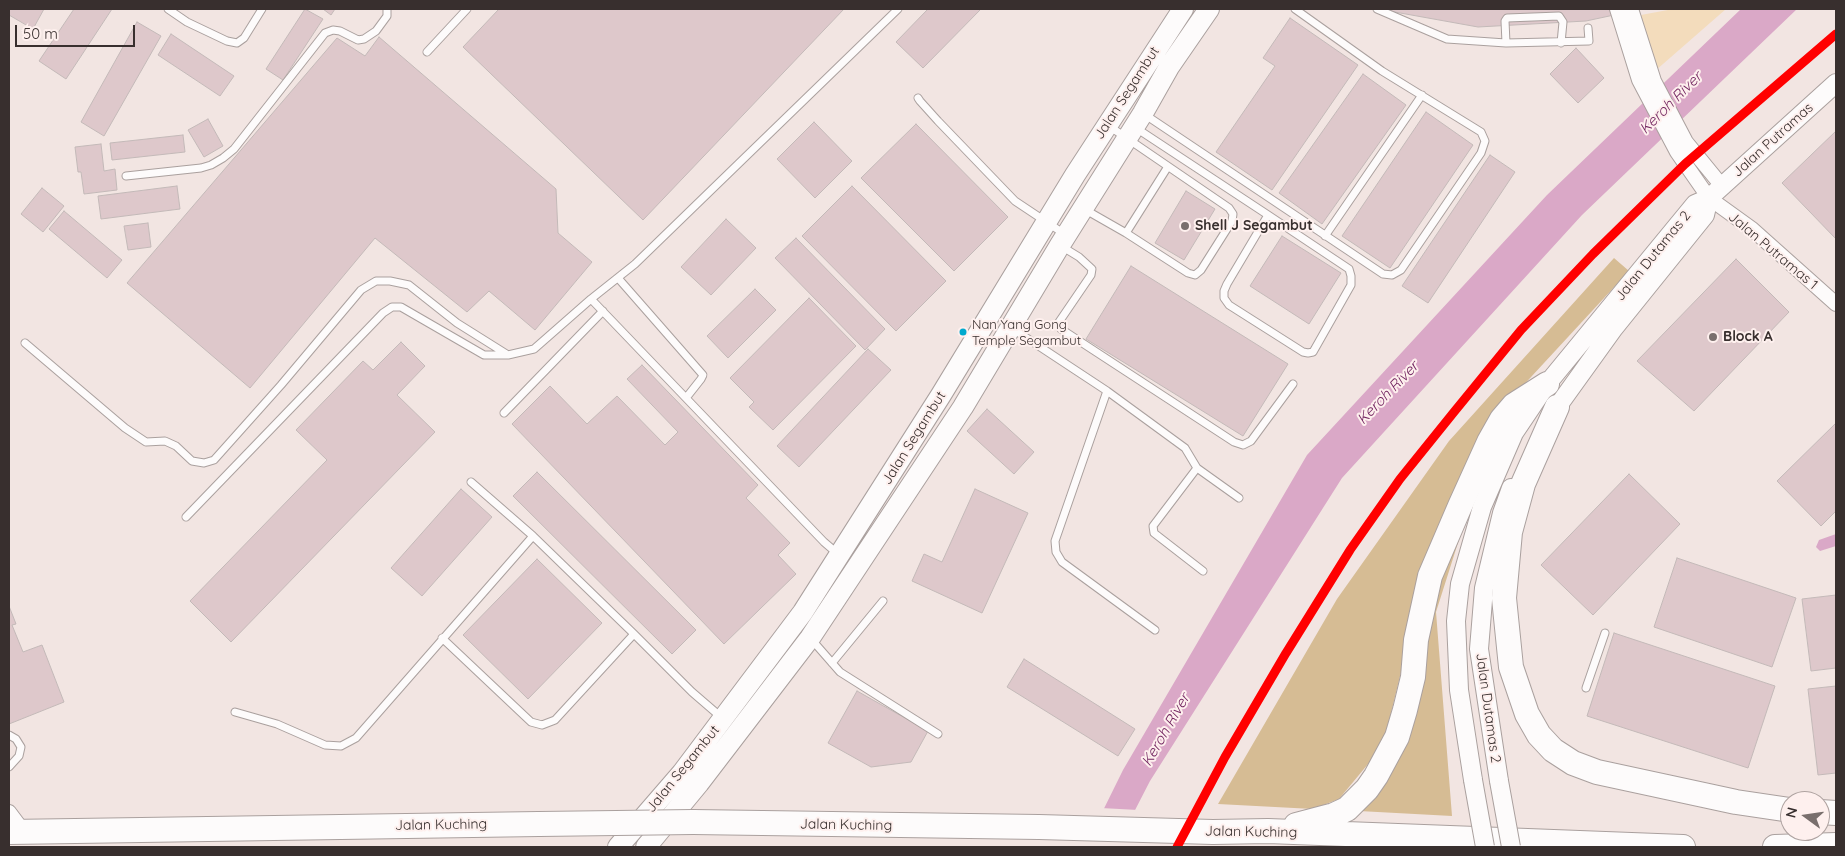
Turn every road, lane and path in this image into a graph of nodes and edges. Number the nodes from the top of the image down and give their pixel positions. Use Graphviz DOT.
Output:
graph roads {
  1 [pos="168,9"];
  2 [pos="262,9"];
  3 [pos="387,9"];
  4 [pos="467,9"];
  5 [pos="898,9"];
  6 [pos="1183,9"];
  7 [pos="1209,9"];
  8 [pos="1295,9"];
  9 [pos="1377,9"];
  10 [pos="1617,9"];
  11 [pos="1631,9"];
  12 [pos="1588,28"];
  13 [pos="1632,34"];
  14 [pos="1506,43"];
  15 [pos="1562,43"];
  16 [pos="427,52"];
  17 [pos="1836,83"];
  18 [pos="1422,95"];
  19 [pos="918,98"];
  20 [pos="1107,125"];
  21 [pos="1135,126"];
  22 [pos="1167,168"];
  23 [pos="126,176"];
  24 [pos="1716,192"];
  25 [pos="1083,208"];
  26 [pos="1268,215"];
  27 [pos="1046,223"];
  28 [pos="1126,233"];
  29 [pos="1325,236"];
  30 [pos="1063,240"];
  31 [pos="618,278"];
  32 [pos="591,299"];
  33 [pos="1836,304"];
  34 [pos="603,312"];
  35 [pos="1011,328"];
  36 [pos="25,343"];
  37 [pos="508,355"];
  38 [pos="1293,384"];
  39 [pos="1547,384"];
  40 [pos="1107,391"];
  41 [pos="686,398"];
  42 [pos="1557,407"];
  43 [pos="504,413"];
  44 [pos="1197,468"];
  45 [pos="1520,478"];
  46 [pos="471,482"];
  47 [pos="1238,498"];
  48 [pos="186,517"];
  49 [pos="533,536"];
  50 [pos="840,555"];
  51 [pos="1204,571"];
  52 [pos="883,601"];
  53 [pos="1155,630"];
  54 [pos="1605,632"];
  55 [pos="634,634"];
  56 [pos="442,638"];
  57 [pos="810,638"];
  58 [pos="1458,644"];
  59 [pos="832,663"];
  60 [pos="1586,688"];
  61 [pos="235,712"];
  62 [pos="724,718"];
  63 [pos="938,734"];
  64 [pos="9,735"];
  65 [pos="9,768"];
  66 [pos="1780,809"];
  67 [pos="9,812"];
  68 [pos="16,832"];
  69 [pos="1268,832"];
  70 [pos="1836,845"];
  71 [pos="618,847"];
  72 [pos="646,847"];
  73 [pos="1484,847"];
  74 [pos="1510,847"];
  75 [pos="1683,847"];
  76 [pos="1775,847"];
  1 -- 2 [label="lane"];
  3 -- 23 [label="lane"];
  4 -- 16 [label="lane"];
  5 -- 31 [label="lane"];
  6 -- 20 [label="main road, Jalan Segambut"];
  7 -- 21 [label="main road, Jalan Segambut"];
  8 -- 18 [label="lane"];
  9 -- 14 [label="lane"];
  10 -- 13 [label="street"];
  11 -- 13 [label="street"];
  12 -- 15 [label="lane"];
  13 -- 24 [label="street, Jalan Putramas 1"];
  14 -- 15 [label="lane"];
  14 -- 15 [label="lane"];
  17 -- 24 [label="street, Jalan Putramas"];
  18 -- 29 [label="lane"];
  18 -- 29 [label="lane"];
  19 -- 27 [label="lane"];
  20 -- 21 [label="lane"];
  20 -- 27 [label="main road, Jalan Segambut"];
  21 -- 22 [label="lane"];
  21 -- 25 [label="main road, Jalan Segambut"];
  21 -- 26 [label="lane"];
  21 -- 29 [label="lane"];
  22 -- 28 [label="lane"];
  22 -- 28 [label="lane"];
  24 -- 33 [label="street, Jalan Putramas 1"];
  24 -- 39 [label="street, Jalan Dutamas 2"];
  24 -- 42 [label="street, Jalan Dutamas 2"];
  25 -- 28 [label="lane"];
  25 -- 30 [label="main road, Jalan Segambut"];
  26 -- 26 [label="lane"];
  27 -- 30 [label="lane"];
  27 -- 50 [label="main road, Jalan Segambut"];
  30 -- 35 [label="main road, Jalan Segambut"];
  30 -- 38 [label="lane"];
  31 -- 32 [label="lane"];
  31 -- 41 [label="lane"];
  32 -- 34 [label="lane"];
  32 -- 37 [label="lane"];
  34 -- 41 [label="lane"];
  34 -- 43 [label="lane"];
  35 -- 40 [label="lane"];
  35 -- 57 [label="main road, Jalan Segambut"];
  36 -- 37 [label="lane"];
  37 -- 48 [label="lane"];
  39 -- 58 [label="street, Jalan Dutamas 2"];
  39 -- 69 [label="highway"];
  40 -- 44 [label="lane"];
  40 -- 53 [label="lane"];
  41 -- 50 [label="lane"];
  42 -- 45 [label="highway"];
  44 -- 47 [label="lane"];
  44 -- 51 [label="lane"];
  45 -- 58 [label="street"];
  45 -- 66 [label="highway"];
  45 -- 74 [label="street, Jalan Dutamas 2, bridge"];
  46 -- 49 [label="lane"];
  49 -- 55 [label="lane"];
  49 -- 56 [label="lane"];
  50 -- 62 [label="main road, Jalan Segambut"];
  52 -- 59 [label="lane"];
  54 -- 60 [label="lane"];
  55 -- 56 [label="lane"];
  55 -- 62 [label="lane"];
  56 -- 61 [label="lane"];
  57 -- 59 [label="lane"];
  57 -- 72 [label="main road, Jalan Segambut"];
  58 -- 73 [label="street, Jalan Dutamas 2, bridge"];
  59 -- 63 [label="lane"];
  62 -- 71 [label="main road, Jalan Segambut"];
  64 -- 65 [label="lane"];
  67 -- 68 [label="street"];
  68 -- 69 [label="highway, Jalan Kuching, bridge"];
  69 -- 75 [label="highway, Jalan Kuching"];
  70 -- 76 [label="highway"];
}
